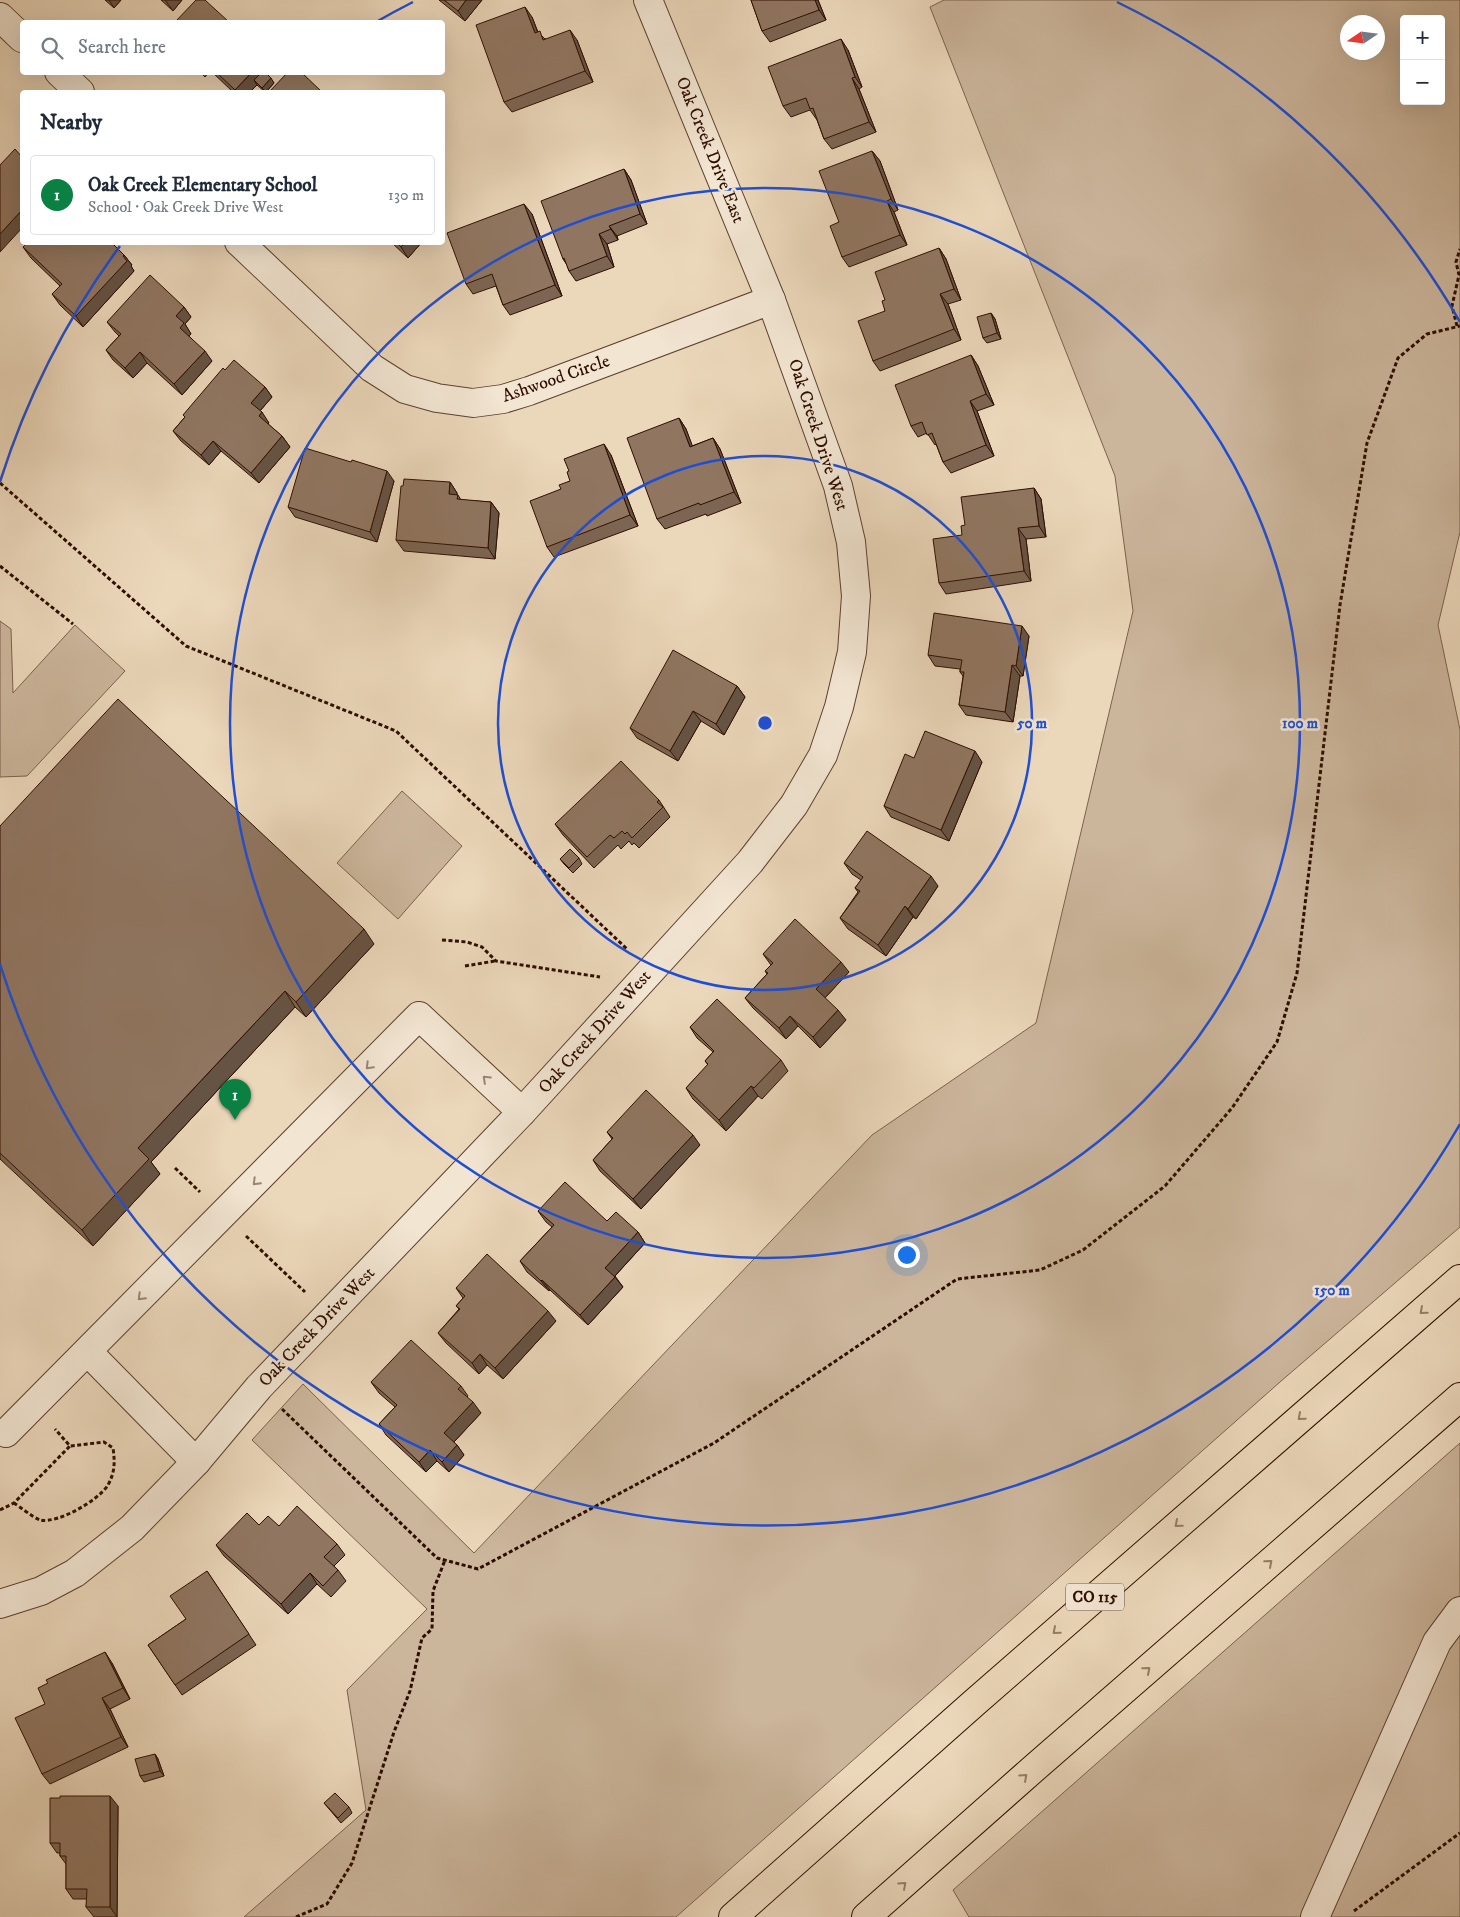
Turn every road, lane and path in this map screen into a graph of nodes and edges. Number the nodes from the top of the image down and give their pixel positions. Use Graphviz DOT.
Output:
graph roads {
  1 [pos="648,0"];
  2 [pos="0,17"];
  3 [pos="20,36"];
  4 [pos="62,75"];
  5 [pos="78,90"];
  6 [pos="242,245"];
  7 [pos="1460,249"];
  8 [pos="772,300"];
  9 [pos="1458,326"];
  10 [pos="0,483"];
  11 [pos="0,566"];
  12 [pos="72,624"];
  13 [pos="442,940"];
  14 [pos="628,949"];
  15 [pos="496,961"];
  16 [pos="465,966"];
  17 [pos="601,977"];
  18 [pos="522,1112"];
  19 [pos="1460,1279"];
  20 [pos="88,1352"];
  21 [pos="259,1387"];
  22 [pos="1460,1396"];
  23 [pos="55,1429"];
  24 [pos="6,1433"];
  25 [pos="70,1446"];
  26 [pos="196,1462"];
  27 [pos="14,1503"];
  28 [pos="0,1510"];
  29 [pos="445,1560"];
  30 [pos="0,1604"];
  31 [pos="1460,1611"];
  32 [pos="1460,1833"];
  33 [pos="1353,1912"];
  34 [pos="296,1917"];
  35 [pos="733,1917"];
  36 [pos="866,1917"];
  37 [pos="1315,1917"];
  1 -- 8 [label="street, Oak Creek Drive East"];
  2 -- 3 [label="street"];
  4 -- 5 [label="street"];
  6 -- 8 [label="street, Ashwood Circle"];
  7 -- 9 [label="path"];
  8 -- 18 [label="street, Oak Creek Drive West"];
  9 -- 29 [label="path"];
  10 -- 14 [label="path"];
  11 -- 12 [label="path"];
  13 -- 15 [label="path"];
  15 -- 16 [label="path"];
  15 -- 17 [label="path"];
  18 -- 20 [label="street, one-way"];
  18 -- 21 [label="street, Oak Creek Drive West"];
  19 -- 35 [label="highway, CO 115, one-way"];
  20 -- 24 [label="street"];
  20 -- 26 [label="street"];
  21 -- 26 [label="street, Oak Creek Drive West"];
  21 -- 29 [label="path"];
  36 -- 22 [label="highway, one-way"];
  23 -- 25 [label="path"];
  25 -- 27 [label="path"];
  25 -- 27 [label="path"];
  26 -- 30 [label="street, Oak Creek Drive West"];
  27 -- 28 [label="path"];
  29 -- 34 [label="path"];
  31 -- 37 [label="street"];
  32 -- 33 [label="path"];
}
